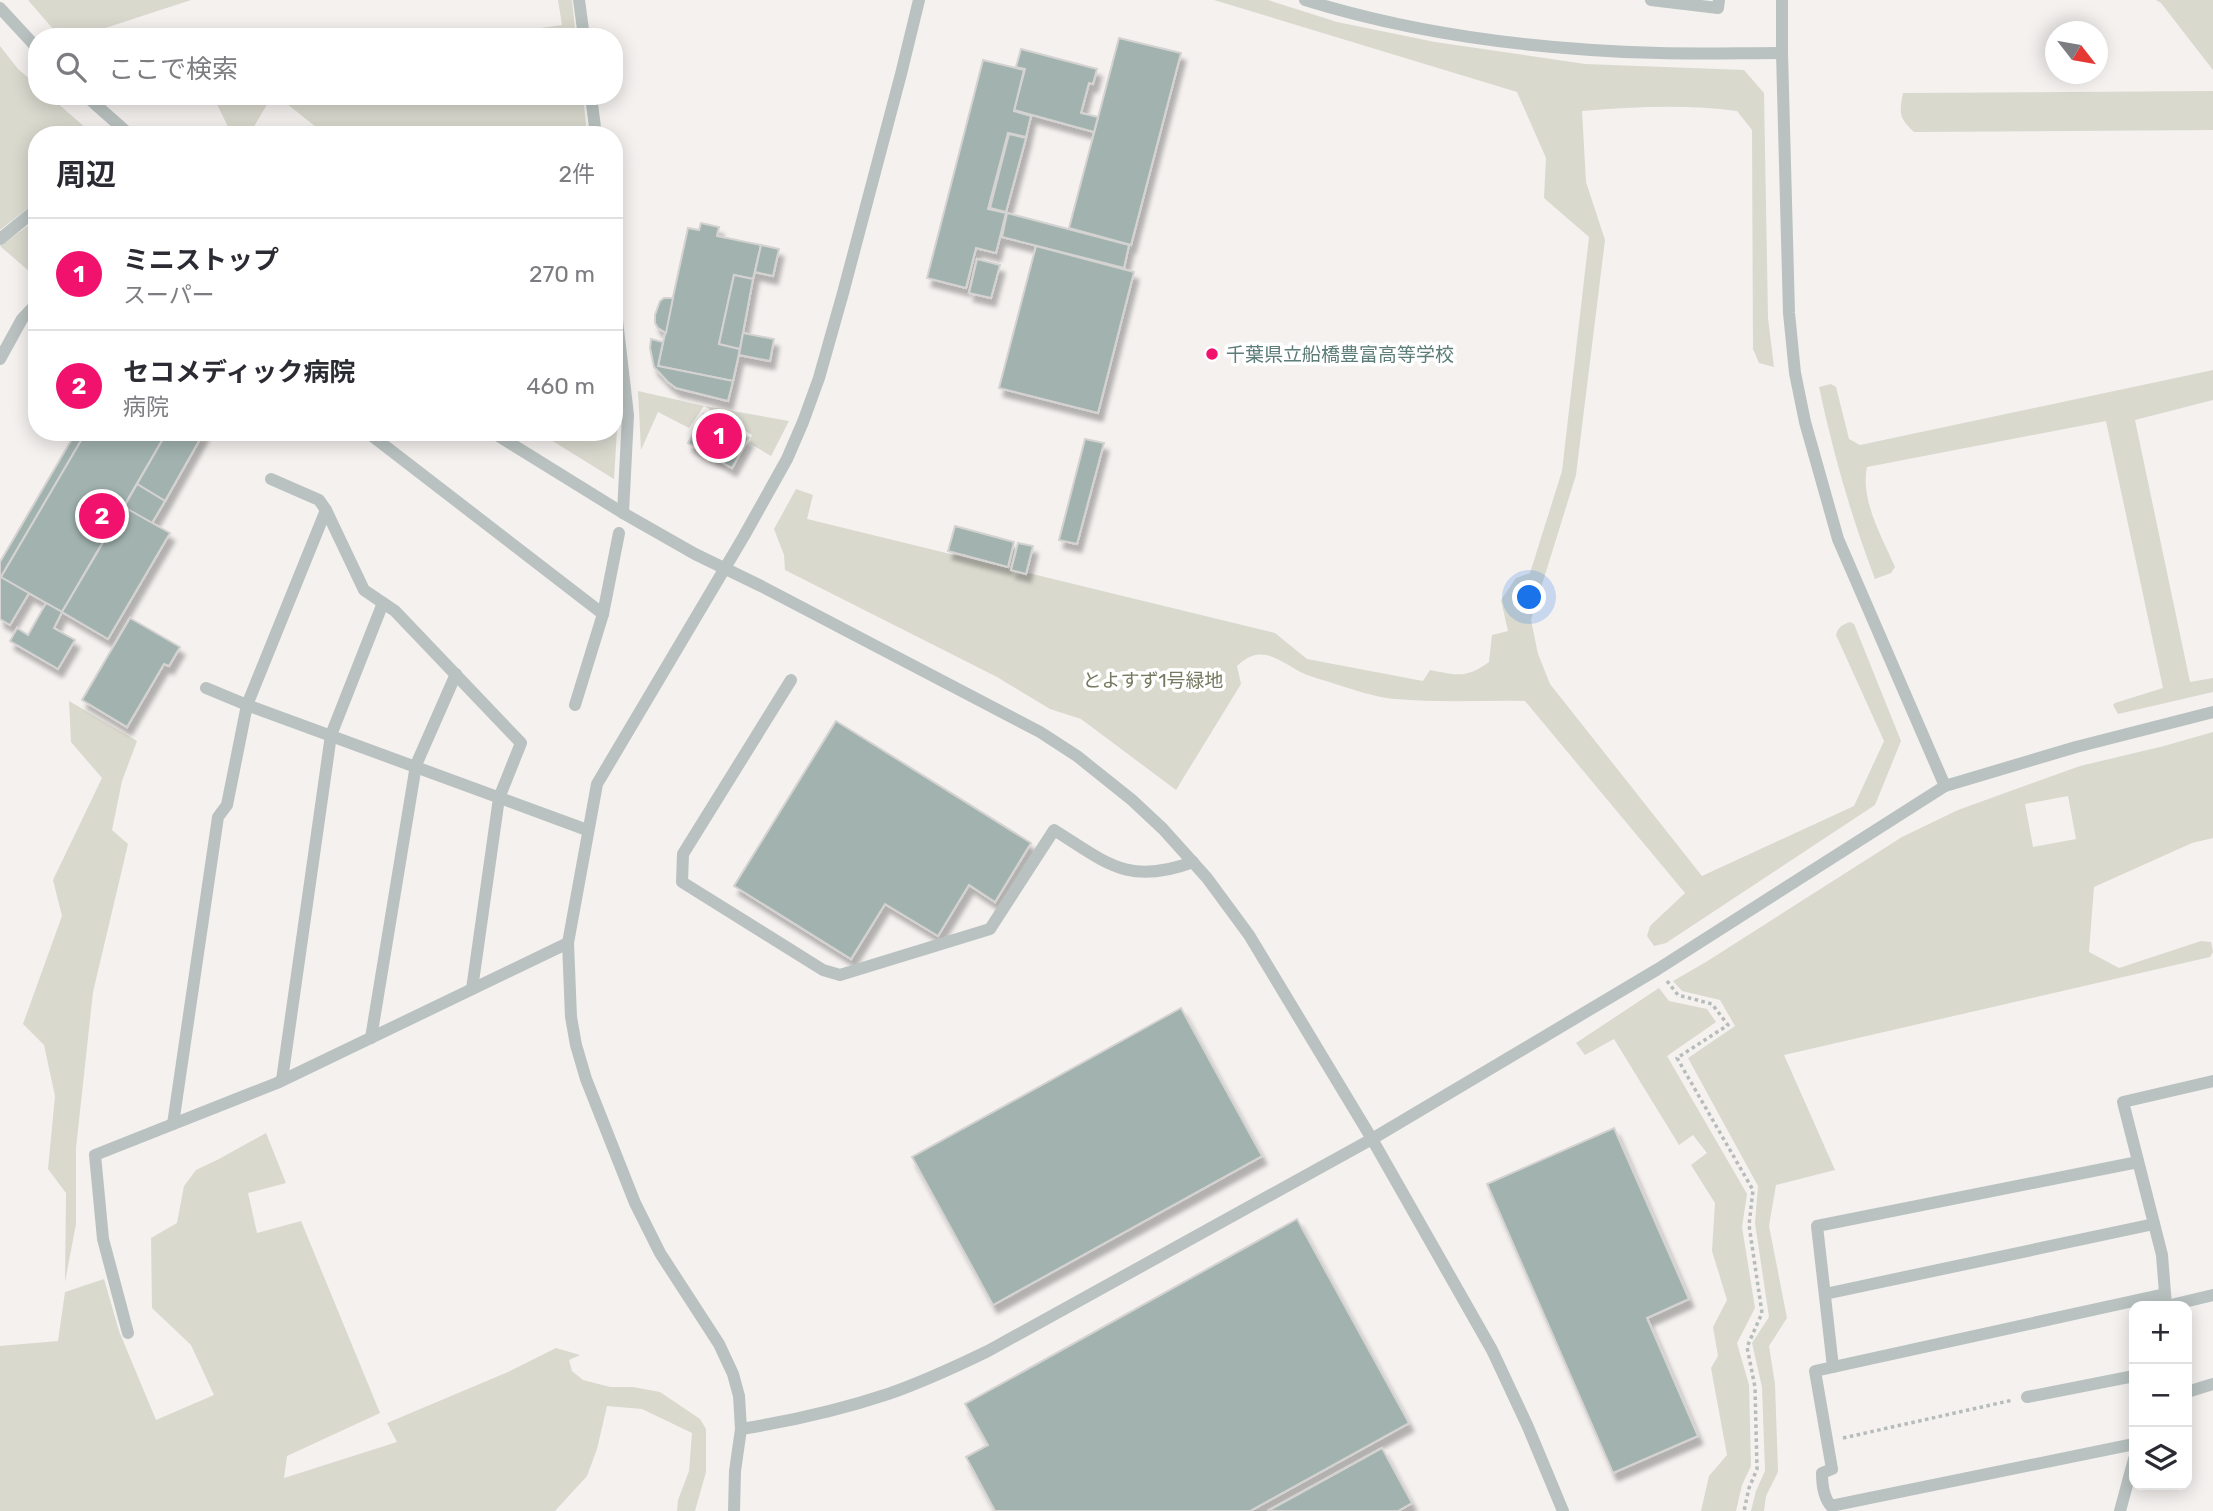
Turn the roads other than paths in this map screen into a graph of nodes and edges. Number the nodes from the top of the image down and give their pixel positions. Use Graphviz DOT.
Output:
graph roads {
  1 [pos="579,0"];
  2 [pos="919,0"];
  3 [pos="1305,0"];
  4 [pos="1650,0"];
  5 [pos="1719,0"];
  6 [pos="1783,0"];
  7 [pos="0,8"];
  8 [pos="583,28"];
  9 [pos="28,38"];
  10 [pos="1782,53"];
  11 [pos="95,105"];
  12 [pos="592,105"];
  13 [pos="115,126"];
  14 [pos="595,126"];
  15 [pos="28,216"];
  16 [pos="0,239"];
  17 [pos="28,313"];
  18 [pos="0,359"];
  19 [pos="623,372"];
  20 [pos="379,441"];
  21 [pos="507,441"];
  22 [pos="271,479"];
  23 [pos="326,510"];
  24 [pos="623,513"];
  25 [pos="619,533"];
  26 [pos="724,569"];
  27 [pos="383,603"];
  28 [pos="603,614"];
  29 [pos="456,674"];
  30 [pos="791,680"];
  31 [pos="206,688"];
  32 [pos="247,705"];
  33 [pos="575,705"];
  34 [pos="2213,712"];
  35 [pos="331,735"];
  36 [pos="416,765"];
  37 [pos="1945,786"];
  38 [pos="499,798"];
  39 [pos="587,830"];
  40 [pos="1193,862"];
  41 [pos="568,943"];
  42 [pos="472,989"];
  43 [pos="371,1038"];
  44 [pos="282,1080"];
  45 [pos="2213,1081"];
  46 [pos="173,1124"];
  47 [pos="1372,1139"];
  48 [pos="2138,1162"];
  49 [pos="2154,1224"];
  50 [pos="1825,1294"];
  51 [pos="2213,1295"];
  52 [pos="2166,1301"];
  53 [pos="2173,1301"];
  54 [pos="2129,1309"];
  55 [pos="128,1333"];
  56 [pos="1833,1367"];
  57 [pos="2129,1377"];
  58 [pos="2213,1384"];
  59 [pos="2192,1390"];
  60 [pos="2027,1396"];
  61 [pos="741,1429"];
  62 [pos="2129,1445"];
  63 [pos="2129,1478"];
  64 [pos="734,1511"];
  65 [pos="1563,1511"];
  66 [pos="2120,1511"];
  1 -- 8 [label="street"];
  2 -- 26 [label="street"];
  3 -- 10 [label="street"];
  4 -- 5 [label="street"];
  6 -- 10 [label="street"];
  7 -- 9 [label="street"];
  10 -- 37 [label="street"];
  11 -- 13 [label="street"];
  12 -- 14 [label="street"];
  15 -- 16 [label="street"];
  17 -- 18 [label="street"];
  19 -- 24 [label="street"];
  20 -- 28 [label="street"];
  21 -- 24 [label="street"];
  22 -- 23 [label="street"];
  23 -- 27 [label="street"];
  23 -- 32 [label="street"];
  24 -- 26 [label="street"];
  25 -- 28 [label="street"];
  26 -- 39 [label="street"];
  26 -- 40 [label="street"];
  27 -- 29 [label="street"];
  27 -- 35 [label="street"];
  28 -- 33 [label="street"];
  29 -- 36 [label="street"];
  29 -- 38 [label="street"];
  30 -- 40 [label="street"];
  31 -- 32 [label="street"];
  32 -- 35 [label="street"];
  32 -- 46 [label="street"];
  34 -- 37 [label="street"];
  35 -- 36 [label="street"];
  35 -- 44 [label="street"];
  36 -- 38 [label="street"];
  36 -- 43 [label="street"];
  37 -- 47 [label="street"];
  38 -- 39 [label="street"];
  38 -- 42 [label="street"];
  39 -- 41 [label="street"];
  40 -- 47 [label="street"];
  41 -- 42 [label="street"];
  41 -- 61 [label="street"];
  42 -- 43 [label="street"];
  43 -- 44 [label="street"];
  44 -- 46 [label="street"];
  45 -- 48 [label="street"];
  46 -- 55 [label="street"];
  47 -- 61 [label="street"];
  47 -- 65 [label="street"];
  48 -- 49 [label="street"];
  48 -- 50 [label="street"];
  49 -- 50 [label="street"];
  49 -- 52 [label="street"];
  50 -- 56 [label="street"];
  51 -- 53 [label="street"];
  54 -- 56 [label="street"];
  56 -- 62 [label="street"];
  57 -- 60 [label="street"];
  58 -- 59 [label="street"];
  61 -- 64 [label="street"];
  63 -- 66 [label="street"];
}
